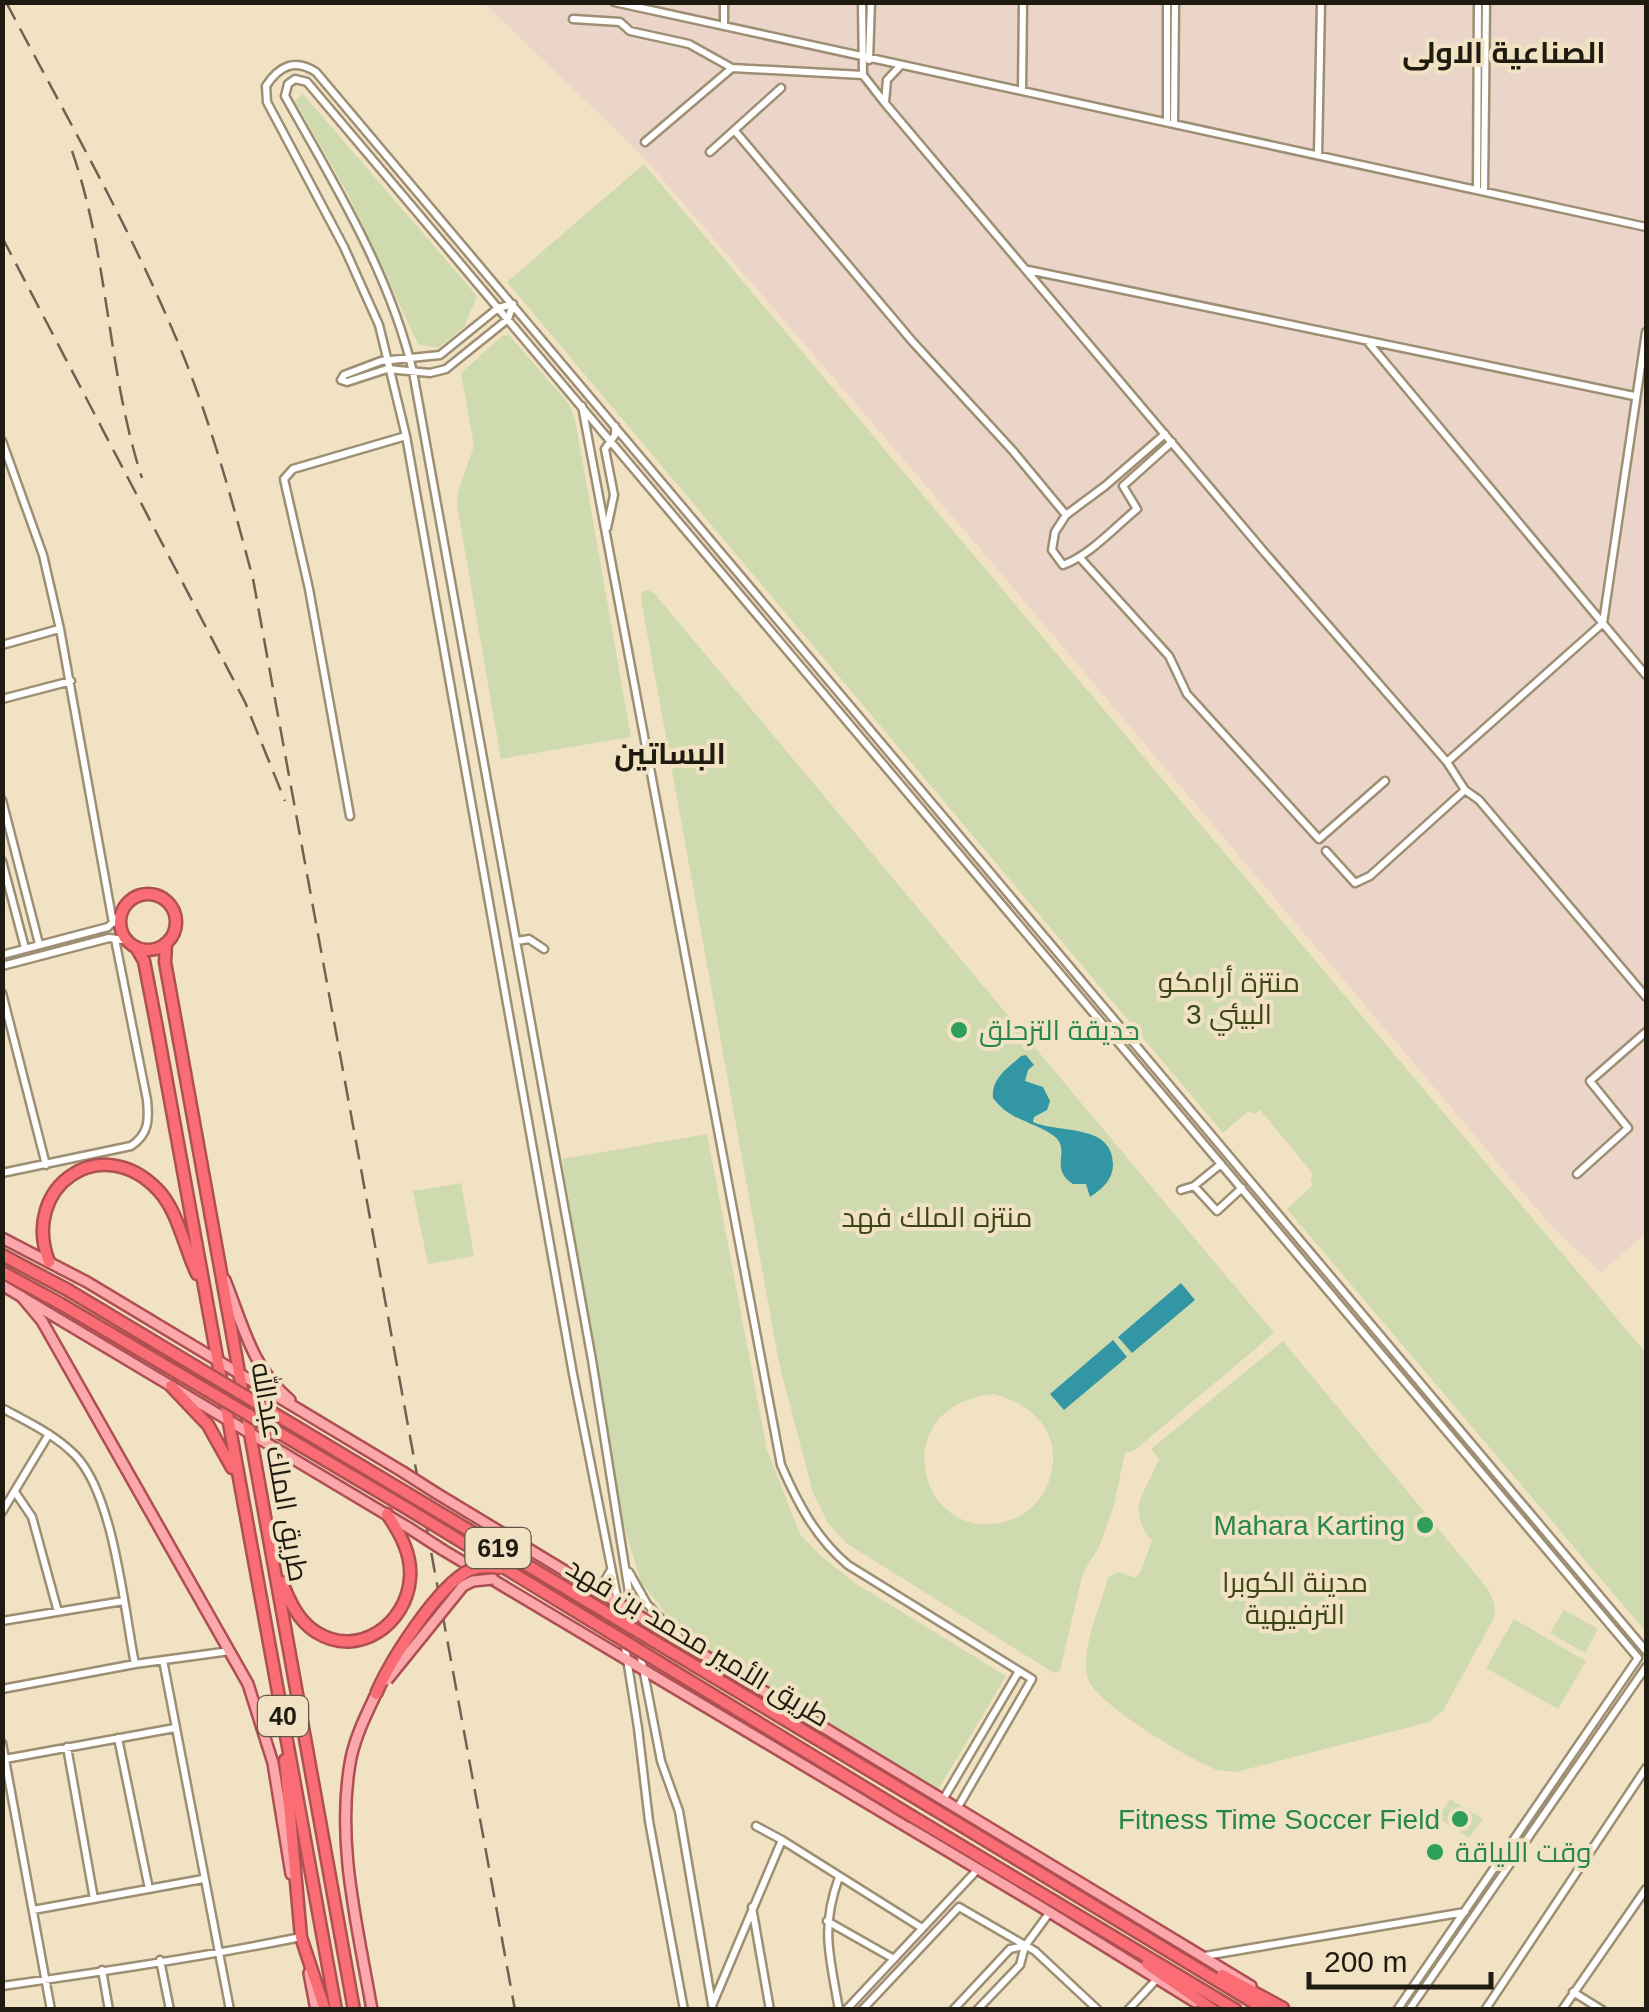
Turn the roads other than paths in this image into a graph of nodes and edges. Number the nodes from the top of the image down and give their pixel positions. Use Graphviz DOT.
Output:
graph roads {
  1 [pos="614,2"];
  2 [pos="724,2"];
  3 [pos="862,2"];
  4 [pos="871,2"];
  5 [pos="1022,2"];
  6 [pos="1167,2"];
  7 [pos="1175,2"];
  8 [pos="1321,2"];
  9 [pos="1478,2"];
  10 [pos="1486,2"];
  11 [pos="573,18"];
  12 [pos="724,26"];
  13 [pos="866,56"];
  14 [pos="902,64"];
  15 [pos="732,68"];
  16 [pos="316,72"];
  17 [pos="863,75"];
  18 [pos="307,82"];
  19 [pos="781,88"];
  20 [pos="1022,90"];
  21 [pos="285,96"];
  22 [pos="266,102"];
  23 [pos="884,102"];
  24 [pos="1170,122"];
  25 [pos="735,131"];
  26 [pos="645,142"];
  27 [pos="710,152"];
  28 [pos="1318,155"];
  29 [pos="1480,190"];
  30 [pos="1646,227"];
  31 [pos="1027,270"];
  32 [pos="513,304"];
  33 [pos="498,308"];
  34 [pos="508,319"];
  35 [pos="1646,332"];
  36 [pos="1367,341"];
  37 [pos="410,359"];
  38 [pos="390,360"];
  39 [pos="392,369"];
  40 [pos="413,372"];
  41 [pos="591,396"];
  42 [pos="1634,396"];
  43 [pos="582,406"];
  44 [pos="615,425"];
  45 [pos="1165,434"];
  46 [pos="406,436"];
  47 [pos="610,439"];
  48 [pos="2,442"];
  49 [pos="1172,442"];
  50 [pos="677,500"];
  51 [pos="668,508"];
  52 [pos="1066,515"];
  53 [pos="606,534"];
  54 [pos="1080,558"];
  55 [pos="1603,623"];
  56 [pos="60,629"];
  57 [pos="2,645"];
  58 [pos="799,646"];
  59 [pos="790,653"];
  60 [pos="1646,675"];
  61 [pos="71,682"];
  62 [pos="2,699"];
  63 [pos="893,756"];
  64 [pos="1447,762"];
  65 [pos="884,764"];
  66 [pos="1385,782"];
  67 [pos="1465,790"];
  68 [pos="2,800"];
  69 [pos="350,816"];
  70 [pos="1326,851"];
  71 [pos="2,861"];
  72 [pos="998,882"];
  73 [pos="990,889"];
  74 [pos="118,919"];
  75 [pos="517,941"];
  76 [pos="126,942"];
  77 [pos="166,943"];
  78 [pos="39,944"];
  79 [pos="25,948"];
  80 [pos="544,949"];
  81 [pos="2,955"];
  82 [pos="2,966"];
  83 [pos="1093,993"];
  84 [pos="2,994"];
  85 [pos="1646,997"];
  86 [pos="1084,1001"];
  87 [pos="1646,1032"];
  88 [pos="1222,1146"];
  89 [pos="1212,1154"];
  90 [pos="46,1164"];
  91 [pos="1222,1164"];
  92 [pos="2,1173"];
  93 [pos="1576,1174"];
  94 [pos="1194,1186"];
  95 [pos="1242,1188"];
  96 [pos="1180,1190"];
  97 [pos="1265,1198"];
  98 [pos="1256,1205"];
  99 [pos="2,1238"];
  100 [pos="1300,1239"];
  101 [pos="1291,1246"];
  102 [pos="2,1256"];
  103 [pos="48,1262"];
  104 [pos="220,1268"];
  105 [pos="2,1272"];
  106 [pos="1336,1282"];
  107 [pos="2,1286"];
  108 [pos="204,1288"];
  109 [pos="1327,1290"];
  110 [pos="21,1296"];
  111 [pos="218,1362"];
  112 [pos="240,1376"];
  113 [pos="1418,1378"];
  114 [pos="170,1386"];
  115 [pos="1408,1386"];
  116 [pos="2,1408"];
  117 [pos="307,1416"];
  118 [pos="228,1422"];
  119 [pos="49,1434"];
  120 [pos="250,1436"];
  121 [pos="238,1483"];
  122 [pos="1512,1490"];
  123 [pos="14,1492"];
  124 [pos="1502,1498"];
  125 [pos="2,1512"];
  126 [pos="387,1514"];
  127 [pos="274,1562"];
  128 [pos="624,1562"];
  129 [pos="505,1568"];
  130 [pos="612,1569"];
  131 [pos="493,1579"];
  132 [pos="588,1586"];
  133 [pos="1595,1589"];
  134 [pos="1586,1597"];
  135 [pos="123,1601"];
  136 [pos="618,1602"];
  137 [pos="632,1611"];
  138 [pos="58,1612"];
  139 [pos="2,1621"];
  140 [pos="691,1648"];
  141 [pos="231,1651"];
  142 [pos="1644,1655"];
  143 [pos="163,1660"];
  144 [pos="628,1660"];
  145 [pos="135,1664"];
  146 [pos="1646,1666"];
  147 [pos="1019,1670"];
  148 [pos="645,1672"];
  149 [pos="2,1689"];
  150 [pos="278,1694"];
  151 [pos="376,1694"];
  152 [pos="175,1728"];
  153 [pos="118,1738"];
  154 [pos="2,1743"];
  155 [pos="67,1748"];
  156 [pos="6,1759"];
  157 [pos="1646,1768"];
  158 [pos="944,1798"];
  159 [pos="958,1807"];
  160 [pos="756,1826"];
  161 [pos="782,1840"];
  162 [pos="978,1869"];
  163 [pos="839,1877"];
  164 [pos="203,1879"];
  165 [pos="149,1889"];
  166 [pos="1646,1889"];
  167 [pos="94,1899"];
  168 [pos="752,1907"];
  169 [pos="33,1910"];
  170 [pos="1050,1912"];
  171 [pos="1072,1912"];
  172 [pos="1465,1912"];
  173 [pos="1476,1912"];
  174 [pos="1115,1916"];
  175 [pos="827,1920"];
  176 [pos="922,1928"];
  177 [pos="302,1937"];
  178 [pos="1025,1946"];
  179 [pos="221,1954"];
  180 [pos="1205,1956"];
  181 [pos="894,1959"];
  182 [pos="160,1960"];
  183 [pos="102,1970"];
  184 [pos="46,1980"];
  185 [pos="1156,1980"];
  186 [pos="2,1986"];
  187 [pos="1573,1992"];
  188 [pos="713,2007"];
  189 [pos="1285,2008"];
  190 [pos="51,2010"];
  191 [pos="109,2010"];
  192 [pos="170,2010"];
  193 [pos="230,2010"];
  194 [pos="316,2010"];
  195 [pos="325,2010"];
  196 [pos="336,2010"];
  197 [pos="356,2010"];
  198 [pos="372,2010"];
  199 [pos="684,2010"];
  200 [pos="770,2010"];
  201 [pos="842,2010"];
  202 [pos="862,2010"];
  203 [pos="953,2010"];
  204 [pos="977,2010"];
  205 [pos="1098,2010"];
  206 [pos="1128,2010"];
  207 [pos="1210,2010"];
  208 [pos="1236,2010"];
  209 [pos="1266,2010"];
  210 [pos="1397,2010"];
  211 [pos="1409,2010"];
  212 [pos="1484,2010"];
  213 [pos="1562,2010"];
  214 [pos="1602,2010"];
  1 -- 12 [label="street"];
  2 -- 12 [label="street"];
  3 -- 13 [label="street"];
  4 -- 13 [label="street"];
  5 -- 20 [label="street"];
  6 -- 24 [label="street"];
  7 -- 24 [label="street"];
  8 -- 28 [label="street"];
  9 -- 29 [label="street"];
  10 -- 29 [label="street"];
  11 -- 15 [label="street"];
  12 -- 13 [label="street"];
  13 -- 14 [label="street"];
  13 -- 17 [label="street"];
  14 -- 20 [label="street"];
  14 -- 23 [label="street"];
  15 -- 17 [label="street"];
  15 -- 26 [label="street"];
  16 -- 18 [label="street"];
  16 -- 22 [label="street"];
  16 -- 32 [label="street"];
  17 -- 23 [label="street"];
  18 -- 21 [label="street"];
  18 -- 33 [label="street"];
  19 -- 25 [label="street"];
  20 -- 24 [label="street"];
  21 -- 22 [label="street"];
  21 -- 37 [label="street"];
  22 -- 38 [label="street"];
  23 -- 31 [label="street"];
  24 -- 28 [label="street"];
  25 -- 27 [label="street"];
  25 -- 52 [label="street"];
  28 -- 29 [label="street"];
  29 -- 30 [label="street"];
  31 -- 36 [label="street"];
  31 -- 45 [label="street"];
  32 -- 33 [label="street"];
  32 -- 34 [label="street"];
  32 -- 41 [label="street"];
  33 -- 34 [label="street"];
  33 -- 37 [label="street"];
  34 -- 40 [label="street"];
  34 -- 43 [label="street"];
  35 -- 42 [label="street"];
  36 -- 42 [label="street"];
  36 -- 55 [label="street"];
  37 -- 38 [label="street"];
  37 -- 40 [label="street"];
  38 -- 39 [label="street"];
  38 -- 39 [label="street"];
  39 -- 40 [label="street"];
  39 -- 46 [label="street"];
  40 -- 75 [label="street"];
  41 -- 43 [label="street"];
  41 -- 44 [label="street"];
  42 -- 55 [label="street"];
  43 -- 47 [label="street"];
  43 -- 53 [label="street"];
  44 -- 47 [label="street"];
  44 -- 50 [label="street"];
  45 -- 49 [label="street"];
  45 -- 52 [label="street"];
  46 -- 69 [label="street"];
  46 -- 130 [label="street"];
  47 -- 51 [label="street"];
  47 -- 53 [label="street"];
  48 -- 56 [label="street"];
  49 -- 54 [label="street"];
  49 -- 64 [label="street"];
  50 -- 51 [label="street"];
  50 -- 58 [label="street"];
  51 -- 59 [label="street"];
  52 -- 54 [label="street"];
  53 -- 147 [label="street"];
  54 -- 66 [label="street"];
  55 -- 60 [label="street"];
  55 -- 64 [label="street"];
  56 -- 57 [label="street"];
  56 -- 61 [label="street"];
  58 -- 59 [label="street"];
  58 -- 63 [label="street"];
  59 -- 65 [label="street"];
  61 -- 62 [label="street"];
  61 -- 74 [label="street"];
  63 -- 65 [label="street"];
  63 -- 72 [label="street"];
  64 -- 67 [label="street"];
  65 -- 73 [label="street"];
  67 -- 70 [label="street"];
  67 -- 85 [label="street"];
  68 -- 78 [label="street"];
  71 -- 79 [label="street"];
  72 -- 73 [label="street"];
  72 -- 83 [label="street"];
  73 -- 86 [label="street"];
  74 -- 76 [label="highway"];
  74 -- 77 [label="highway"];
  74 -- 78 [label="street"];
  75 -- 80 [label="street"];
  75 -- 128 [label="street"];
  76 -- 77 [label="highway"];
  76 -- 82 [label="street"];
  76 -- 90 [label="street"];
  76 -- 108 [label="highway, طريق الملك عبدالله / 40"];
  77 -- 104 [label="highway, طريق الملك عبدالله / 40"];
  78 -- 79 [label="street"];
  79 -- 81 [label="street"];
  83 -- 86 [label="street"];
  83 -- 88 [label="street"];
  84 -- 90 [label="street"];
  86 -- 89 [label="street"];
  87 -- 93 [label="street"];
  88 -- 89 [label="street"];
  88 -- 97 [label="street"];
  89 -- 91 [label="street"];
  90 -- 92 [label="street"];
  91 -- 94 [label="street"];
  91 -- 95 [label="street"];
  94 -- 95 [label="street"];
  94 -- 96 [label="street"];
  95 -- 98 [label="street"];
  97 -- 98 [label="street"];
  97 -- 100 [label="street"];
  98 -- 101 [label="street"];
  99 -- 103 [label="main road"];
  100 -- 101 [label="street"];
  100 -- 106 [label="street"];
  101 -- 109 [label="street"];
  102 -- 174 [label="highway, طريق الأمير محمد بن فهد / 619, bridge"];
  103 -- 108 [label="highway"];
  103 -- 111 [label="main road"];
  104 -- 112 [label="highway, طريق الملك عبدالله / 40"];
  104 -- 117 [label="main road"];
  105 -- 129 [label="highway, طريق الأمير محمد بن فهد / 619, bridge"];
  106 -- 109 [label="street"];
  106 -- 113 [label="street"];
  107 -- 110 [label="main road"];
  108 -- 111 [label="highway, طريق الملك عبدالله / 40"];
  109 -- 115 [label="street"];
  110 -- 114 [label="main road"];
  110 -- 141 [label="main road"];
  111 -- 112 [label="main road"];
  111 -- 118 [label="highway, طريق الملك عبدالله / 40"];
  112 -- 117 [label="main road"];
  112 -- 120 [label="highway, طريق الملك عبدالله / 40"];
  113 -- 115 [label="street"];
  113 -- 122 [label="street"];
  114 -- 118 [label="main road"];
  114 -- 121 [label="highway"];
  115 -- 124 [label="street"];
  116 -- 119 [label="street"];
  117 -- 132 [label="main road, bridge"];
  118 -- 120 [label="main road"];
  118 -- 121 [label="highway, طريق الملك عبدالله / 40"];
  119 -- 123 [label="street"];
  119 -- 135 [label="street"];
  120 -- 126 [label="main road"];
  120 -- 127 [label="highway, طريق الملك عبدالله / 40"];
  121 -- 150 [label="highway, طريق الملك عبدالله / 40"];
  122 -- 124 [label="street"];
  122 -- 133 [label="street"];
  123 -- 125 [label="street"];
  123 -- 138 [label="street"];
  124 -- 134 [label="street"];
  126 -- 127 [label="highway"];
  126 -- 131 [label="main road, bridge"];
  127 -- 197 [label="highway, طريق الملك عبدالله / 40"];
  128 -- 137 [label="street"];
  128 -- 140 [label="street"];
  129 -- 151 [label="highway, bridge"];
  129 -- 171 [label="highway, طريق الأمير محمد بن فهد / 619, bridge"];
  130 -- 132 [label="street"];
  130 -- 136 [label="street"];
  131 -- 144 [label="main road"];
  131 -- 151 [label="main road, bridge"];
  132 -- 136 [label="main road"];
  133 -- 134 [label="street"];
  133 -- 142 [label="street"];
  134 -- 142 [label="street"];
  135 -- 138 [label="street"];
  135 -- 145 [label="street"];
  136 -- 137 [label="main road"];
  136 -- 144 [label="street"];
  137 -- 140 [label="main road"];
  137 -- 148 [label="street"];
  138 -- 139 [label="street"];
  140 -- 158 [label="main road"];
  141 -- 143 [label="street"];
  141 -- 177 [label="main road"];
  142 -- 172 [label="street"];
  143 -- 145 [label="street"];
  143 -- 152 [label="street"];
  144 -- 148 [label="main road"];
  144 -- 199 [label="street"];
  145 -- 149 [label="street"];
  146 -- 173 [label="street"];
  147 -- 158 [label="street"];
  147 -- 159 [label="street"];
  148 -- 162 [label="main road"];
  148 -- 188 [label="street"];
  150 -- 177 [label="highway"];
  150 -- 196 [label="highway, طريق الملك عبدالله / 40"];
  151 -- 198 [label="main road"];
  152 -- 153 [label="street"];
  152 -- 164 [label="street"];
  153 -- 155 [label="street"];
  153 -- 165 [label="street"];
  154 -- 156 [label="street"];
  155 -- 156 [label="street"];
  155 -- 167 [label="street"];
  156 -- 169 [label="street"];
  157 -- 212 [label="street"];
  158 -- 159 [label="main road"];
  159 -- 180 [label="main road"];
  160 -- 161 [label="street"];
  161 -- 163 [label="street"];
  161 -- 168 [label="street"];
  162 -- 170 [label="main road"];
  162 -- 176 [label="street"];
  163 -- 175 [label="street"];
  163 -- 176 [label="street"];
  164 -- 165 [label="street"];
  164 -- 179 [label="street"];
  165 -- 167 [label="street"];
  166 -- 187 [label="street"];
  167 -- 169 [label="street"];
  168 -- 188 [label="street"];
  168 -- 200 [label="street"];
  169 -- 184 [label="street"];
  170 -- 178 [label="street"];
  170 -- 185 [label="main road"];
  171 -- 207 [label="highway"];
  171 -- 208 [label="highway, طريق الأمير محمد بن فهد / 619"];
  172 -- 173 [label="street"];
  172 -- 180 [label="street"];
  172 -- 210 [label="street"];
  173 -- 211 [label="street"];
  174 -- 189 [label="highway"];
  174 -- 209 [label="highway, طريق الأمير محمد بن فهد / 619"];
  175 -- 181 [label="street"];
  175 -- 201 [label="street"];
  176 -- 181 [label="street"];
  177 -- 179 [label="street"];
  177 -- 194 [label="main road"];
  177 -- 195 [label="highway"];
  178 -- 202 [label="street"];
  178 -- 203 [label="street"];
  178 -- 204 [label="street"];
  178 -- 205 [label="street"];
  179 -- 182 [label="street"];
  179 -- 193 [label="street"];
  180 -- 189 [label="main road"];
  181 -- 201 [label="street"];
  182 -- 183 [label="street"];
  182 -- 192 [label="street"];
  183 -- 184 [label="street"];
  183 -- 191 [label="street"];
  184 -- 186 [label="street"];
  184 -- 190 [label="street"];
  185 -- 206 [label="street"];
  185 -- 207 [label="main road"];
  187 -- 213 [label="street"];
  187 -- 214 [label="street"];
}
